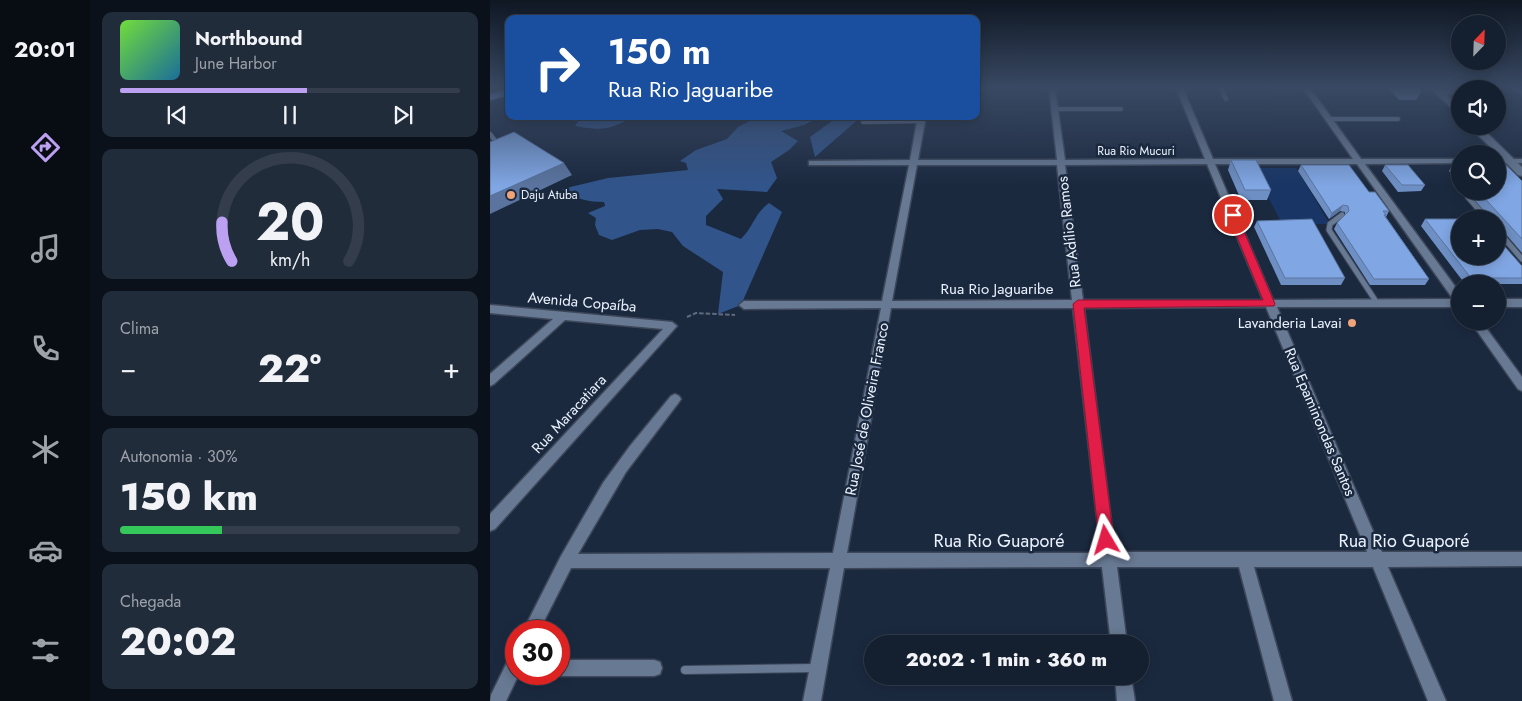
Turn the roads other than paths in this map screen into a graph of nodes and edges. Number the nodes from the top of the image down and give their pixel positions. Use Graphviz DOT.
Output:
graph roads {
  1 [pos="888,121"];
  2 [pos="922,121"];
  3 [pos="1056,121"];
  4 [pos="1193,121"];
  5 [pos="1329,121"];
  6 [pos="862,122"];
  7 [pos="490,134"];
  8 [pos="1483,135"];
  9 [pos="496,153"];
  10 [pos="1451,161"];
  11 [pos="1506,161"];
  12 [pos="1510,161"];
  13 [pos="1522,161"];
  14 [pos="1061,162"];
  15 [pos="1210,162"];
  16 [pos="1359,162"];
  17 [pos="812,163"];
  18 [pos="913,163"];
  19 [pos="1522,173"];
  20 [pos="1471,200"];
  21 [pos="1479,210"];
  22 [pos="1342,215"];
  23 [pos="1506,240"];
  24 [pos="1522,259"];
  25 [pos="1451,290"];
  26 [pos="1451,302"];
  27 [pos="1506,303"];
  28 [pos="1522,303"];
  29 [pos="887,304"];
  30 [pos="1078,304"];
  31 [pos="1270,304"];
  32 [pos="1377,304"];
  33 [pos="744,305"];
  34 [pos="490,309"];
  35 [pos="563,316"];
  36 [pos="672,326"];
  37 [pos="1482,330"];
  38 [pos="490,381"];
  39 [pos="1522,386"];
  40 [pos="675,400"];
  41 [pos="490,524"];
  42 [pos="1378,559"];
  43 [pos="1522,559"];
  44 [pos="839,560"];
  45 [pos="1109,560"];
  46 [pos="1245,560"];
  47 [pos="566,561"];
  48 [pos="536,620"];
  49 [pos="1118,635"];
  50 [pos="570,668"];
  51 [pos="654,668"];
  52 [pos="819,668"];
  53 [pos="685,670"];
  54 [pos="505,685"];
  55 [pos="1124,685"];
  56 [pos="497,701"];
  57 [pos="812,701"];
  58 [pos="1126,701"];
  59 [pos="1283,701"];
  60 [pos="1437,701"];
  1 -- 6 [label="lane"];
  2 -- 18 [label="street, Rua José de Oliveira Franco"];
  3 -- 14 [label="street, Rua Adílio Ramos"];
  4 -- 15 [label="street, Rua Epaminondas Santos"];
  5 -- 16 [label="street"];
  7 -- 9 [label="lane"];
  8 -- 12 [label="main road"];
  10 -- 16 [label="street, Rua Rio Mucuri"];
  11 -- 12 [label="street"];
  12 -- 13 [label="street"];
  12 -- 19 [label="main road"];
  14 -- 15 [label="street, Rua Rio Mucuri"];
  14 -- 18 [label="street, Rua Rio Mucuri"];
  14 -- 30 [label="street, Rua Adílio Ramos"];
  15 -- 16 [label="street, Rua Rio Mucuri"];
  15 -- 31 [label="street, Rua Epaminondas Santos"];
  16 -- 25 [label="street"];
  17 -- 18 [label="street, Rua Rio Mucuri"];
  18 -- 29 [label="street, Rua José de Oliveira Franco"];
  20 -- 21 [label="lane"];
  22 -- 32 [label="lane"];
  23 -- 24 [label="lane"];
  26 -- 32 [label="street, Rua Rio Jaguaribe"];
  27 -- 28 [label="street"];
  29 -- 30 [label="street, Rua Rio Jaguaribe"];
  29 -- 33 [label="street, Rua Rio Jaguaribe"];
  29 -- 44 [label="street, Rua José de Oliveira Franco"];
  30 -- 31 [label="street, Rua Rio Jaguaribe"];
  30 -- 45 [label="street, Rua Adílio Ramos"];
  31 -- 32 [label="street, Rua Rio Jaguaribe"];
  31 -- 42 [label="street, Rua Epaminondas Santos"];
  34 -- 35 [label="street, Avenida Copaíba"];
  35 -- 36 [label="street, Avenida Copaíba"];
  35 -- 38 [label="street"];
  36 -- 41 [label="street, Rua Maracatiara"];
  37 -- 39 [label="street"];
  40 -- 47 [label="street"];
  42 -- 43 [label="street, Rua Rio Guaporé"];
  42 -- 46 [label="street, Rua Rio Guaporé"];
  42 -- 60 [label="street, Rua Epaminondas Santos"];
  44 -- 45 [label="street, Rua Rio Guaporé"];
  44 -- 47 [label="street, Rua Rio Guaporé"];
  44 -- 52 [label="street, Rua José de Oliveira Franco"];
  45 -- 46 [label="street, Rua Rio Guaporé"];
  45 -- 49 [label="street, Rua Adílio Ramos"];
  46 -- 59 [label="street"];
  47 -- 48 [label="street"];
  50 -- 51 [label="street"];
  52 -- 53 [label="lane"];
  52 -- 57 [label="street, Rua José de Oliveira Franco"];
  54 -- 56 [label="street"];
  55 -- 58 [label="street"];
}
